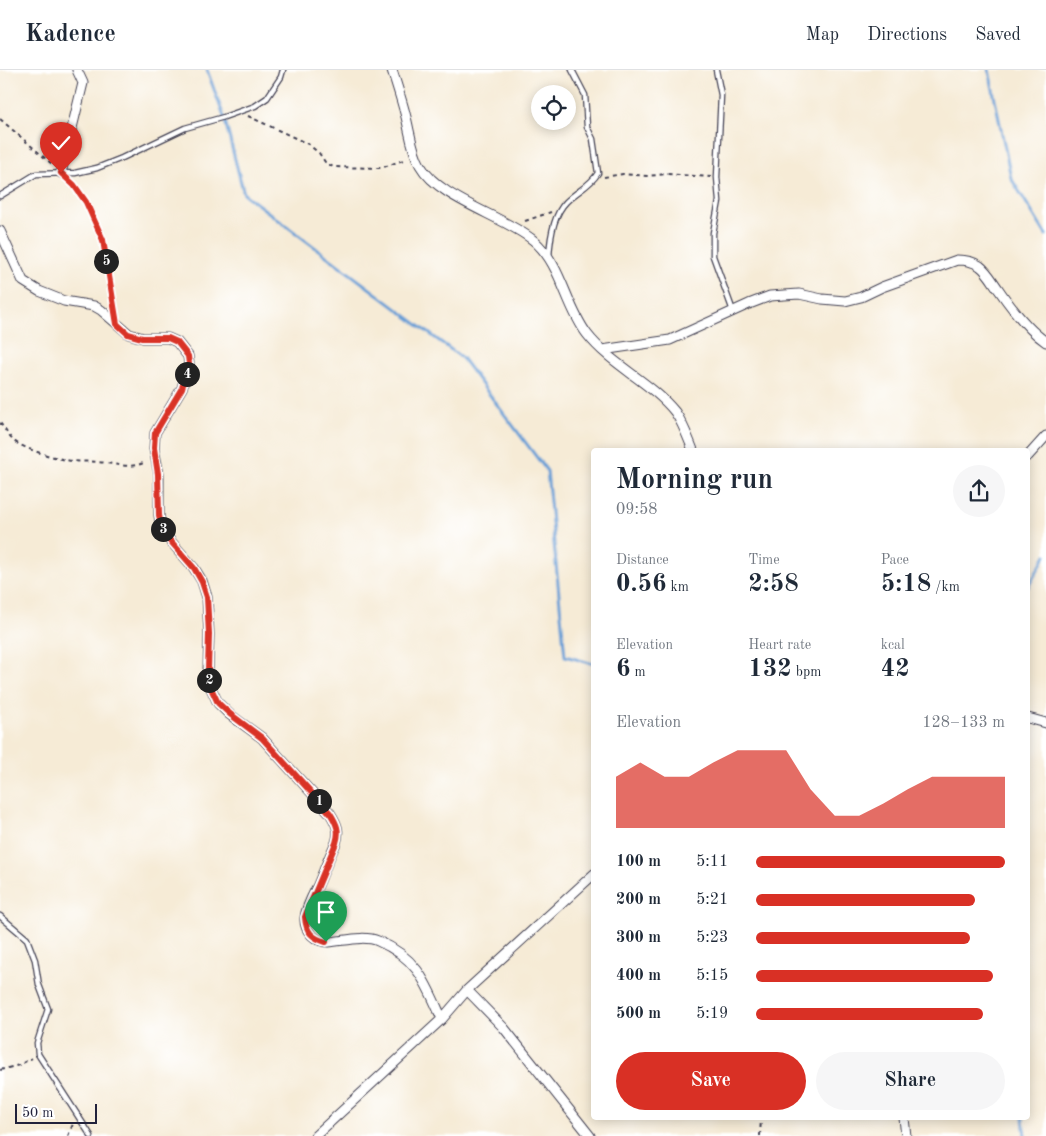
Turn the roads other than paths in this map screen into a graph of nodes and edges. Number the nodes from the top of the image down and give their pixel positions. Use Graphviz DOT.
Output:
graph roads {
  1 [pos="77,70"];
  2 [pos="283,70"];
  3 [pos="392,70"];
  4 [pos="572,70"];
  5 [pos="716,70"];
  6 [pos="61,173"];
  7 [pos="0,196"];
  8 [pos="0,231"];
  9 [pos="549,258"];
  10 [pos="733,311"];
  11 [pos="1046,342"];
  12 [pos="602,350"];
  13 [pos="1046,436"];
  14 [pos="692,448"];
  15 [pos="1030,454"];
  16 [pos="1030,719"];
  17 [pos="1046,723"];
  18 [pos="591,877"];
  19 [pos="0,916"];
  20 [pos="467,990"];
  21 [pos="442,1019"];
  22 [pos="904,1120"];
  23 [pos="91,1136"];
  24 [pos="316,1136"];
  25 [pos="590,1136"];
  26 [pos="906,1136"];
  1 -- 6 [label="street"];
  2 -- 6 [label="lane"];
  3 -- 9 [label="street"];
  4 -- 9 [label="lane"];
  5 -- 10 [label="lane"];
  6 -- 7 [label="lane"];
  8 -- 21 [label="street"];
  9 -- 12 [label="street"];
  10 -- 11 [label="street"];
  10 -- 12 [label="street"];
  12 -- 14 [label="street"];
  13 -- 15 [label="street"];
  16 -- 17 [label="street"];
  18 -- 20 [label="street"];
  19 -- 23 [label="lane"];
  20 -- 21 [label="street"];
  20 -- 25 [label="street"];
  21 -- 24 [label="street"];
  22 -- 26 [label="street"];
}
